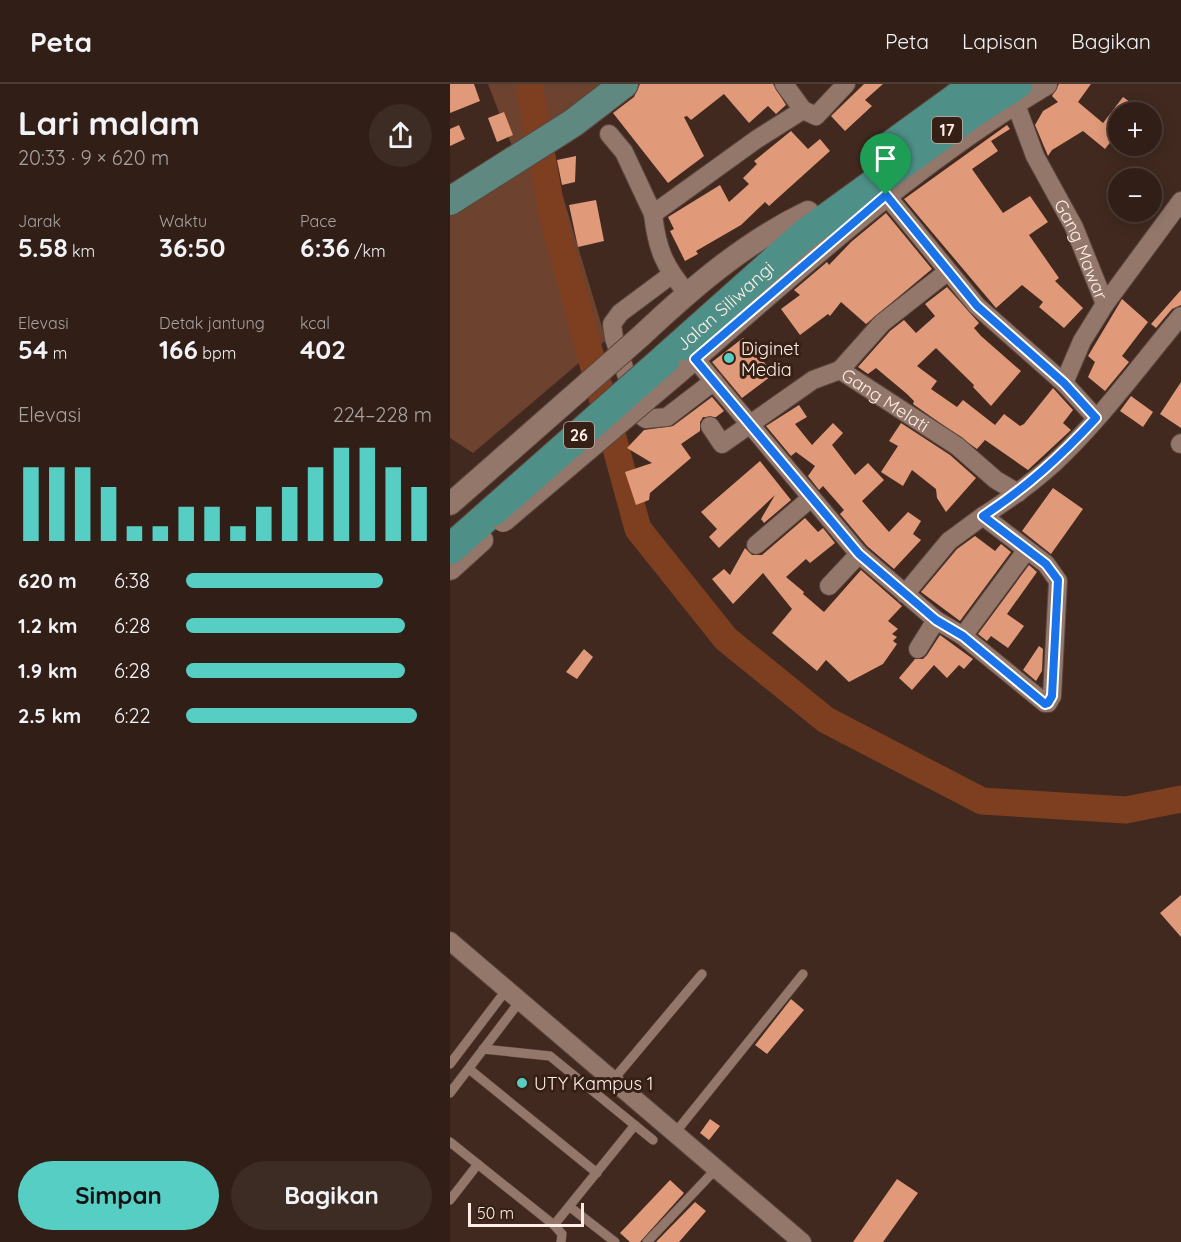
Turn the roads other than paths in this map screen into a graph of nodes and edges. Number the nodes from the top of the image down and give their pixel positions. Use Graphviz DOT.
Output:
graph roads {
  1 [pos="624,84"];
  2 [pos="784,84"];
  3 [pos="846,84"];
  4 [pos="962,84"];
  5 [pos="976,84"];
  6 [pos="1046,84"];
  7 [pos="1016,93"];
  8 [pos="803,110"];
  9 [pos="937,112"];
  10 [pos="609,134"];
  11 [pos="883,187"];
  12 [pos="450,201"];
  13 [pos="1181,201"];
  14 [pos="808,212"];
  15 [pos="653,214"];
  16 [pos="947,272"];
  17 [pos="671,275"];
  18 [pos="687,293"];
  19 [pos="1105,304"];
  20 [pos="1181,316"];
  21 [pos="667,355"];
  22 [pos="840,370"];
  23 [pos="714,381"];
  24 [pos="1064,383"];
  25 [pos="1096,418"];
  26 [pos="710,426"];
  27 [pos="750,426"];
  28 [pos="1018,493"];
  29 [pos="811,498"];
  30 [pos="488,503"];
  31 [pos="450,504"];
  32 [pos="983,516"];
  33 [pos="453,542"];
  34 [pos="756,545"];
  35 [pos="1026,551"];
  36 [pos="859,554"];
  37 [pos="450,568"];
  38 [pos="829,586"];
  39 [pos="905,594"];
  40 [pos="936,620"];
  41 [pos="963,636"];
  42 [pos="918,649"];
  43 [pos="450,941"];
  44 [pos="702,974"];
  45 [pos="803,974"];
  46 [pos="513,995"];
  47 [pos="483,1049"];
  48 [pos="450,1064"];
  49 [pos="469,1069"];
  50 [pos="612,1080"];
  51 [pos="450,1093"];
  52 [pos="635,1125"];
  53 [pos="675,1133"];
  54 [pos="653,1140"];
  55 [pos="450,1142"];
  56 [pos="478,1164"];
  57 [pos="716,1169"];
  58 [pos="597,1173"];
  59 [pos="450,1200"];
  60 [pos="570,1207"];
  61 [pos="554,1225"];
  62 [pos="796,1237"];
  63 [pos="561,1242"];
  64 [pos="615,1242"];
  65 [pos="647,1242"];
  1 -- 12 [label="main road"];
  2 -- 8 [label="street"];
  3 -- 8 [label="street"];
  4 -- 9 [label="highway, 26"];
  5 -- 9 [label="highway, Jalan Siliwangi / 17"];
  6 -- 7 [label="street"];
  7 -- 11 [label="highway, Jalan Siliwangi / 17"];
  7 -- 19 [label="street, Gang Mawar"];
  8 -- 15 [label="street"];
  9 -- 14 [label="highway, Jalan Siliwangi / 26"];
  10 -- 15 [label="street"];
  11 -- 16 [label="street"];
  11 -- 21 [label="highway, Jalan Siliwangi / 26"];
  13 -- 19 [label="street"];
  14 -- 18 [label="street"];
  14 -- 21 [label="highway, Jalan Siliwangi / 26"];
  15 -- 17 [label="street"];
  16 -- 22 [label="street, Gang Melati"];
  16 -- 24 [label="street"];
  17 -- 18 [label="street"];
  17 -- 23 [label="street"];
  18 -- 21 [label="street"];
  19 -- 24 [label="street, Gang Mawar"];
  20 -- 25 [label="street"];
  21 -- 23 [label="street"];
  21 -- 30 [label="highway, Jalan Siliwangi / 26, bridge"];
  22 -- 27 [label="street"];
  22 -- 28 [label="street, Gang Melati"];
  23 -- 27 [label="street"];
  24 -- 25 [label="street"];
  25 -- 28 [label="street"];
  26 -- 27 [label="street"];
  27 -- 29 [label="street"];
  28 -- 32 [label="street"];
  29 -- 34 [label="street"];
  29 -- 36 [label="street"];
  30 -- 31 [label="street"];
  30 -- 33 [label="highway, Jalan Siliwangi / 26"];
  30 -- 37 [label="street, 26"];
  32 -- 35 [label="street"];
  32 -- 39 [label="street"];
  35 -- 41 [label="street"];
  35 -- 41 [label="street"];
  36 -- 38 [label="street"];
  36 -- 39 [label="street"];
  39 -- 40 [label="street"];
  40 -- 41 [label="street"];
  40 -- 42 [label="street"];
  43 -- 46 [label="street"];
  44 -- 50 [label="lane"];
  45 -- 53 [label="lane"];
  46 -- 47 [label="lane"];
  46 -- 48 [label="lane"];
  46 -- 50 [label="street"];
  47 -- 49 [label="lane"];
  47 -- 52 [label="lane"];
  49 -- 51 [label="lane"];
  49 -- 58 [label="lane"];
  50 -- 53 [label="street"];
  52 -- 54 [label="lane"];
  52 -- 58 [label="lane"];
  53 -- 57 [label="street"];
  55 -- 56 [label="lane"];
  56 -- 59 [label="lane"];
  56 -- 61 [label="lane"];
  57 -- 62 [label="street"];
  57 -- 65 [label="lane"];
  58 -- 60 [label="lane"];
  60 -- 61 [label="lane"];
  60 -- 64 [label="lane"];
  61 -- 63 [label="lane"];
}
